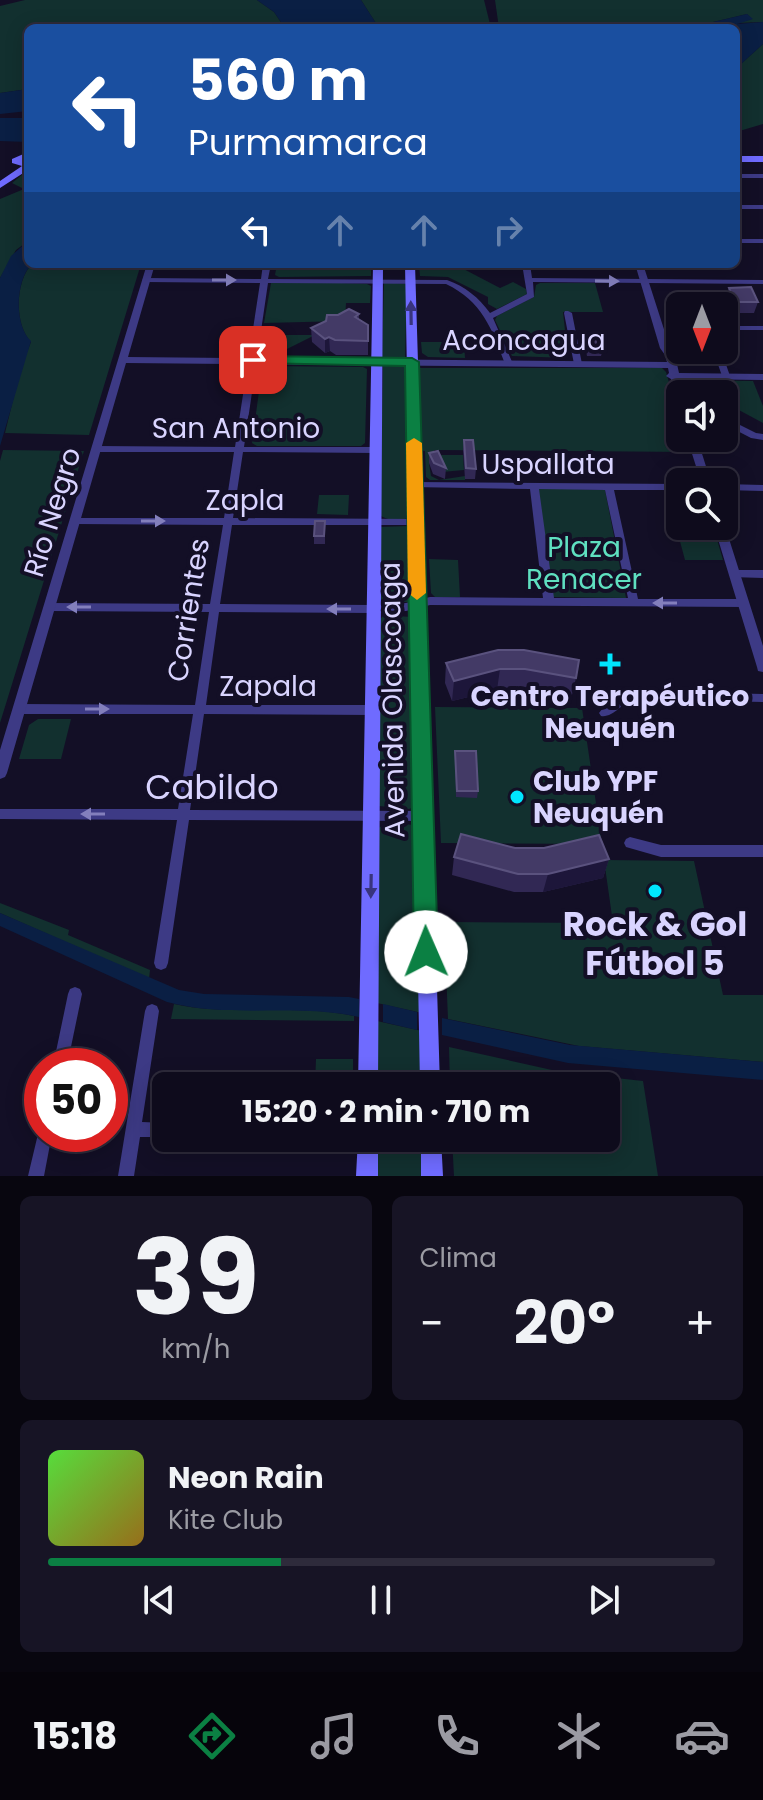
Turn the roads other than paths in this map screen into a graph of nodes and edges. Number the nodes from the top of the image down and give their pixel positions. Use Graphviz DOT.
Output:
graph roads {
  1 [pos="740,159"];
  2 [pos="763,159"];
  3 [pos="23,167"];
  4 [pos="740,176"];
  5 [pos="763,176"];
  6 [pos="0,185"];
  7 [pos="740,207"];
  8 [pos="763,207"];
  9 [pos="740,241"];
  10 [pos="763,241"];
  11 [pos="150,268"];
  12 [pos="266,268"];
  13 [pos="378,268"];
  14 [pos="410,268"];
  15 [pos="527,268"];
  16 [pos="640,268"];
  17 [pos="146,280"];
  18 [pos="265,280"];
  19 [pos="378,280"];
  20 [pos="410,280"];
  21 [pos="529,280"];
  22 [pos="645,281"];
  23 [pos="763,282"];
  24 [pos="568,313"];
  25 [pos="489,317"];
  26 [pos="738,328"];
  27 [pos="763,328"];
  28 [pos="122,360"];
  29 [pos="253,360"];
  30 [pos="377,360"];
  31 [pos="412,362"];
  32 [pos="509,364"];
  33 [pos="578,364"];
  34 [pos="722,364"];
  35 [pos="673,376"];
  36 [pos="726,376"];
  37 [pos="763,377"];
  38 [pos="738,428"];
  39 [pos="763,437"];
  40 [pos="96,449"];
  41 [pos="239,450"];
  42 [pos="376,450"];
  43 [pos="415,485"];
  44 [pos="534,486"];
  45 [pos="609,486"];
  46 [pos="666,487"];
  47 [pos="738,487"];
  48 [pos="763,488"];
  49 [pos="75,521"];
  50 [pos="228,522"];
  51 [pos="375,522"];
  52 [pos="416,522"];
  53 [pos="724,540"];
  54 [pos="734,574"];
  55 [pos="763,574"];
  56 [pos="549,602"];
  57 [pos="634,603"];
  58 [pos="743,603"];
  59 [pos="417,605"];
  60 [pos="49,607"];
  61 [pos="215,608"];
  62 [pos="374,609"];
  63 [pos="763,667"];
  64 [pos="763,698"];
  65 [pos="19,709"];
  66 [pos="199,709"];
  67 [pos="373,710"];
  68 [pos="605,713"];
  69 [pos="0,773"];
  70 [pos="0,814"];
  71 [pos="183,815"];
  72 [pos="371,816"];
  73 [pos="423,816"];
  74 [pos="630,843"];
  75 [pos="763,851"];
  76 [pos="161,963"];
  77 [pos="75,994"];
  78 [pos="152,1011"];
  79 [pos="64,1048"];
  80 [pos="368,1072"];
  81 [pos="430,1072"];
  82 [pos="134,1129"];
  83 [pos="152,1130"];
  84 [pos="41,1152"];
  85 [pos="368,1152"];
  86 [pos="431,1152"];
  87 [pos="36,1176"];
  88 [pos="126,1176"];
  89 [pos="367,1176"];
  90 [pos="432,1176"];
  1 -- 2 [label="main road"];
  3 -- 6 [label="main road"];
  4 -- 5 [label="street"];
  7 -- 8 [label="street"];
  9 -- 10 [label="street"];
  11 -- 17 [label="street, Río Negro"];
  12 -- 18 [label="street, Corrientes"];
  13 -- 19 [label="main road, Avenida Olascoaga"];
  14 -- 20 [label="main road, Avenida Olascoaga"];
  15 -- 21 [label="street"];
  16 -- 22 [label="street"];
  17 -- 18 [label="street, one-way"];
  17 -- 28 [label="street, Río Negro"];
  18 -- 19 [label="street"];
  18 -- 29 [label="street, Corrientes"];
  19 -- 20 [label="street"];
  19 -- 30 [label="main road, Avenida Olascoaga"];
  20 -- 25 [label="street"];
  31 -- 20 [label="main road, Avenida Olascoaga, one-way"];
  21 -- 22 [label="street, one-way"];
  21 -- 25 [label="street"];
  22 -- 23 [label="street"];
  22 -- 35 [label="street"];
  24 -- 33 [label="street"];
  25 -- 32 [label="street"];
  26 -- 27 [label="street"];
  28 -- 29 [label="street, Aconcagua"];
  28 -- 40 [label="street, Río Negro"];
  29 -- 30 [label="street, Aconcagua"];
  29 -- 41 [label="street, Corrientes"];
  30 -- 31 [label="street, Aconcagua"];
  30 -- 42 [label="main road, Avenida Olascoaga"];
  31 -- 32 [label="street, Aconcagua"];
  31 -- 43 [label="main road, Avenida Olascoaga"];
  32 -- 33 [label="street, Aconcagua"];
  33 -- 35 [label="street, Aconcagua"];
  34 -- 36 [label="street"];
  35 -- 36 [label="street, Aconcagua"];
  36 -- 37 [label="street, Aconcagua"];
  38 -- 39 [label="street"];
  40 -- 41 [label="street, San Antonio"];
  40 -- 49 [label="street, Río Negro"];
  41 -- 42 [label="street, San Antonio"];
  41 -- 50 [label="street, Corrientes"];
  42 -- 51 [label="main road, Avenida Olascoaga"];
  43 -- 44 [label="street, Uspallata"];
  43 -- 52 [label="main road, Avenida Olascoaga"];
  44 -- 45 [label="street, Uspallata"];
  44 -- 56 [label="street"];
  45 -- 46 [label="street, Uspallata"];
  45 -- 57 [label="street"];
  47 -- 48 [label="street"];
  49 -- 50 [label="street, Zapla, one-way"];
  49 -- 60 [label="street, Río Negro"];
  50 -- 51 [label="street, Zapla"];
  50 -- 61 [label="street, Corrientes"];
  51 -- 52 [label="street, Zapla"];
  51 -- 62 [label="main road, Avenida Olascoaga"];
  52 -- 59 [label="main road, Avenida Olascoaga"];
  53 -- 54 [label="street"];
  54 -- 55 [label="street"];
  54 -- 58 [label="street"];
  56 -- 57 [label="street"];
  56 -- 59 [label="street"];
  58 -- 57 [label="street, one-way"];
  58 -- 63 [label="street"];
  59 -- 62 [label="street"];
  59 -- 73 [label="main road, Avenida Olascoaga"];
  61 -- 60 [label="street, one-way"];
  60 -- 65 [label="street, Río Negro"];
  62 -- 61 [label="street, one-way"];
  61 -- 66 [label="street, Corrientes"];
  62 -- 67 [label="main road, Avenida Olascoaga"];
  64 -- 68 [label="street"];
  65 -- 66 [label="street, Zapala, one-way"];
  65 -- 69 [label="street, Río Negro"];
  66 -- 67 [label="street, Zapala"];
  66 -- 71 [label="street, Corrientes"];
  67 -- 72 [label="main road, Avenida Olascoaga"];
  71 -- 70 [label="street, Cabildo, one-way"];
  71 -- 72 [label="street, Cabildo"];
  71 -- 76 [label="street, Corrientes"];
  72 -- 73 [label="street, Cabildo"];
  72 -- 80 [label="main road, Avenida Olascoaga, one-way"];
  73 -- 81 [label="main road, Avenida Olascoaga"];
  74 -- 75 [label="street"];
  77 -- 79 [label="street"];
  78 -- 82 [label="street"];
  82 -- 83 [label="street"];
  82 -- 88 [label="street"];
  84 -- 87 [label="street"];
  85 -- 89 [label="main road"];
  86 -- 90 [label="main road"];
}
